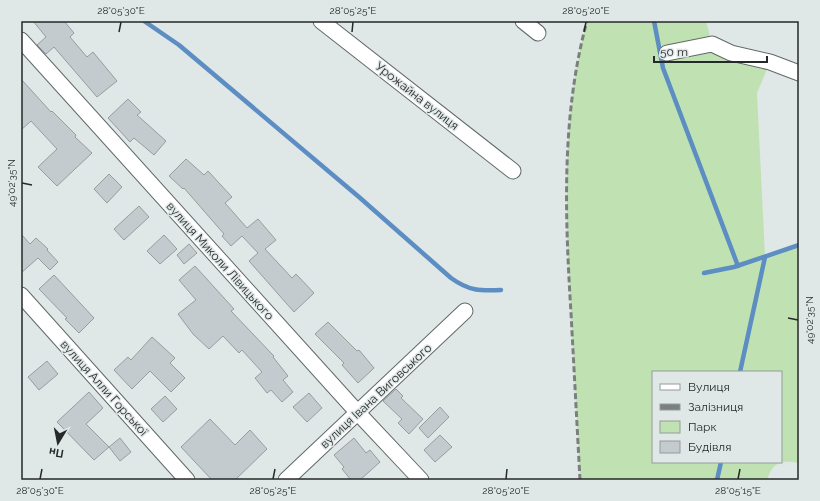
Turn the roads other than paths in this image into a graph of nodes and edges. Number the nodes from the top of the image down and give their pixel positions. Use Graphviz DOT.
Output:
graph roads {
  1 [pos="321,21"];
  2 [pos="523,21"];
  3 [pos="538,32"];
  4 [pos="21,40"];
  5 [pos="667,53"];
  6 [pos="799,73"];
  7 [pos="514,171"];
  8 [pos="21,295"];
  9 [pos="465,311"];
  10 [pos="358,413"];
  11 [pos="187,480"];
  12 [pos="286,480"];
  13 [pos="421,480"];
  1 -- 7 [label="street, Урожайна вулиця"];
  2 -- 3 [label="street"];
  4 -- 10 [label="street, вулиця Миколи Лівицького"];
  5 -- 6 [label="street"];
  8 -- 11 [label="street, вулиця Алли Горської"];
  9 -- 10 [label="street, вулиця Івана Виговського"];
  10 -- 12 [label="street, вулиця Івана Виговського"];
  10 -- 13 [label="street, вулиця Миколи Лівицького"];
}
